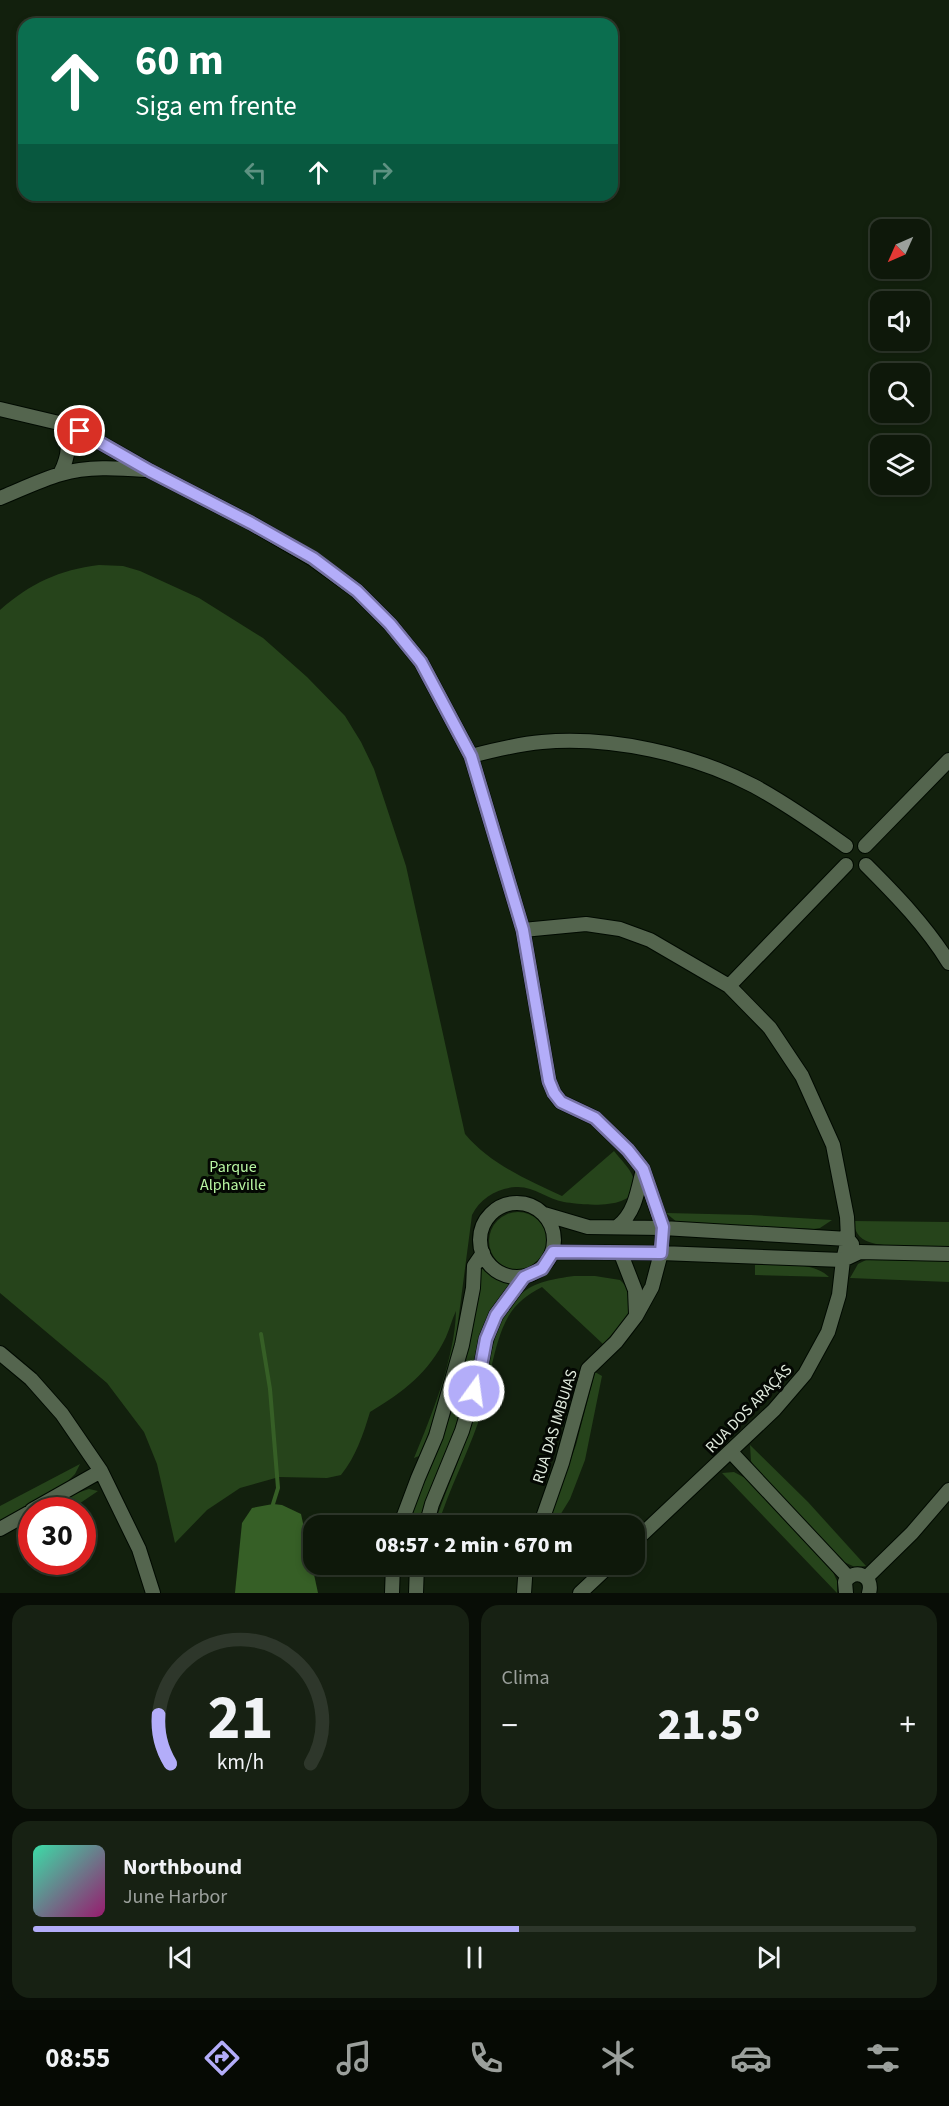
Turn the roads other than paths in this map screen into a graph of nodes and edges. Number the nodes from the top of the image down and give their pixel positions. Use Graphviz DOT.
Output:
graph roads {
  1 [pos="0,409"];
  2 [pos="59,423"];
  3 [pos="150,471"];
  4 [pos="60,474"];
  5 [pos="0,498"];
  6 [pos="471,756"];
  7 [pos="949,760"];
  8 [pos="846,846"];
  9 [pos="865,846"];
  10 [pos="846,865"];
  11 [pos="866,865"];
  12 [pos="523,930"];
  13 [pos="949,963"];
  14 [pos="729,986"];
  15 [pos="643,1169"];
  16 [pos="544,1214"];
  17 [pos="618,1226"];
  18 [pos="663,1227"];
  19 [pos="848,1239"];
  20 [pos="553,1252"];
  21 [pos="860,1252"];
  22 [pos="483,1253"];
  23 [pos="661,1253"];
  24 [pos="621,1254"];
  25 [pos="949,1254"];
  26 [pos="843,1260"];
  27 [pos="524,1277"];
  28 [pos="636,1316"];
  29 [pos="0,1353"];
  30 [pos="731,1452"];
  31 [pos="101,1471"];
  32 [pos="949,1490"];
  33 [pos="56,1497"];
  34 [pos="404,1515"];
  35 [pos="429,1515"];
  36 [pos="544,1515"];
  37 [pos="18,1519"];
  38 [pos="0,1529"];
  39 [pos="645,1532"];
  40 [pos="393,1575"];
  41 [pos="417,1575"];
  42 [pos="525,1575"];
  43 [pos="599,1575"];
  44 [pos="848,1577"];
  45 [pos="867,1577"];
  46 [pos="153,1593"];
  47 [pos="392,1593"];
  48 [pos="416,1593"];
  49 [pos="524,1593"];
  50 [pos="580,1593"];
  51 [pos="846,1593"];
  52 [pos="869,1593"];
  1 -- 2 [label="street"];
  2 -- 3 [label="street"];
  2 -- 4 [label="street"];
  3 -- 4 [label="street"];
  3 -- 6 [label="street"];
  4 -- 5 [label="street"];
  6 -- 8 [label="street"];
  6 -- 12 [label="street"];
  7 -- 9 [label="street"];
  8 -- 9 [label="street"];
  8 -- 10 [label="street"];
  9 -- 11 [label="street"];
  10 -- 11 [label="street"];
  10 -- 14 [label="street"];
  11 -- 13 [label="street"];
  12 -- 14 [label="street, RUA DOS ARAÇÁS"];
  12 -- 15 [label="street"];
  14 -- 19 [label="street, RUA DOS ARAÇÁS"];
  15 -- 17 [label="street"];
  15 -- 18 [label="street"];
  16 -- 17 [label="street"];
  16 -- 20 [label="street"];
  16 -- 22 [label="street"];
  17 -- 18 [label="street"];
  18 -- 19 [label="street"];
  18 -- 23 [label="street, RUA DAS IMBUIAS"];
  19 -- 21 [label="street"];
  19 -- 26 [label="street, RUA DOS ARAÇÁS"];
  20 -- 24 [label="street"];
  20 -- 27 [label="street"];
  21 -- 25 [label="street"];
  21 -- 26 [label="street"];
  22 -- 27 [label="street"];
  22 -- 34 [label="street"];
  23 -- 24 [label="street"];
  23 -- 26 [label="street"];
  23 -- 28 [label="street, RUA DAS IMBUIAS"];
  24 -- 28 [label="street"];
  26 -- 30 [label="street, RUA DOS ARAÇÁS"];
  27 -- 35 [label="street"];
  28 -- 36 [label="street, RUA DAS IMBUIAS"];
  29 -- 31 [label="street"];
  30 -- 39 [label="street, RUA DOS ARAÇÁS"];
  30 -- 44 [label="street"];
  31 -- 33 [label="street"];
  31 -- 46 [label="street"];
  32 -- 45 [label="street"];
  37 -- 38 [label="street"];
  40 -- 47 [label="street"];
  41 -- 48 [label="street"];
  42 -- 49 [label="street"];
  43 -- 50 [label="street"];
  44 -- 45 [label="street"];
  44 -- 51 [label="street"];
  45 -- 52 [label="street"];
}
